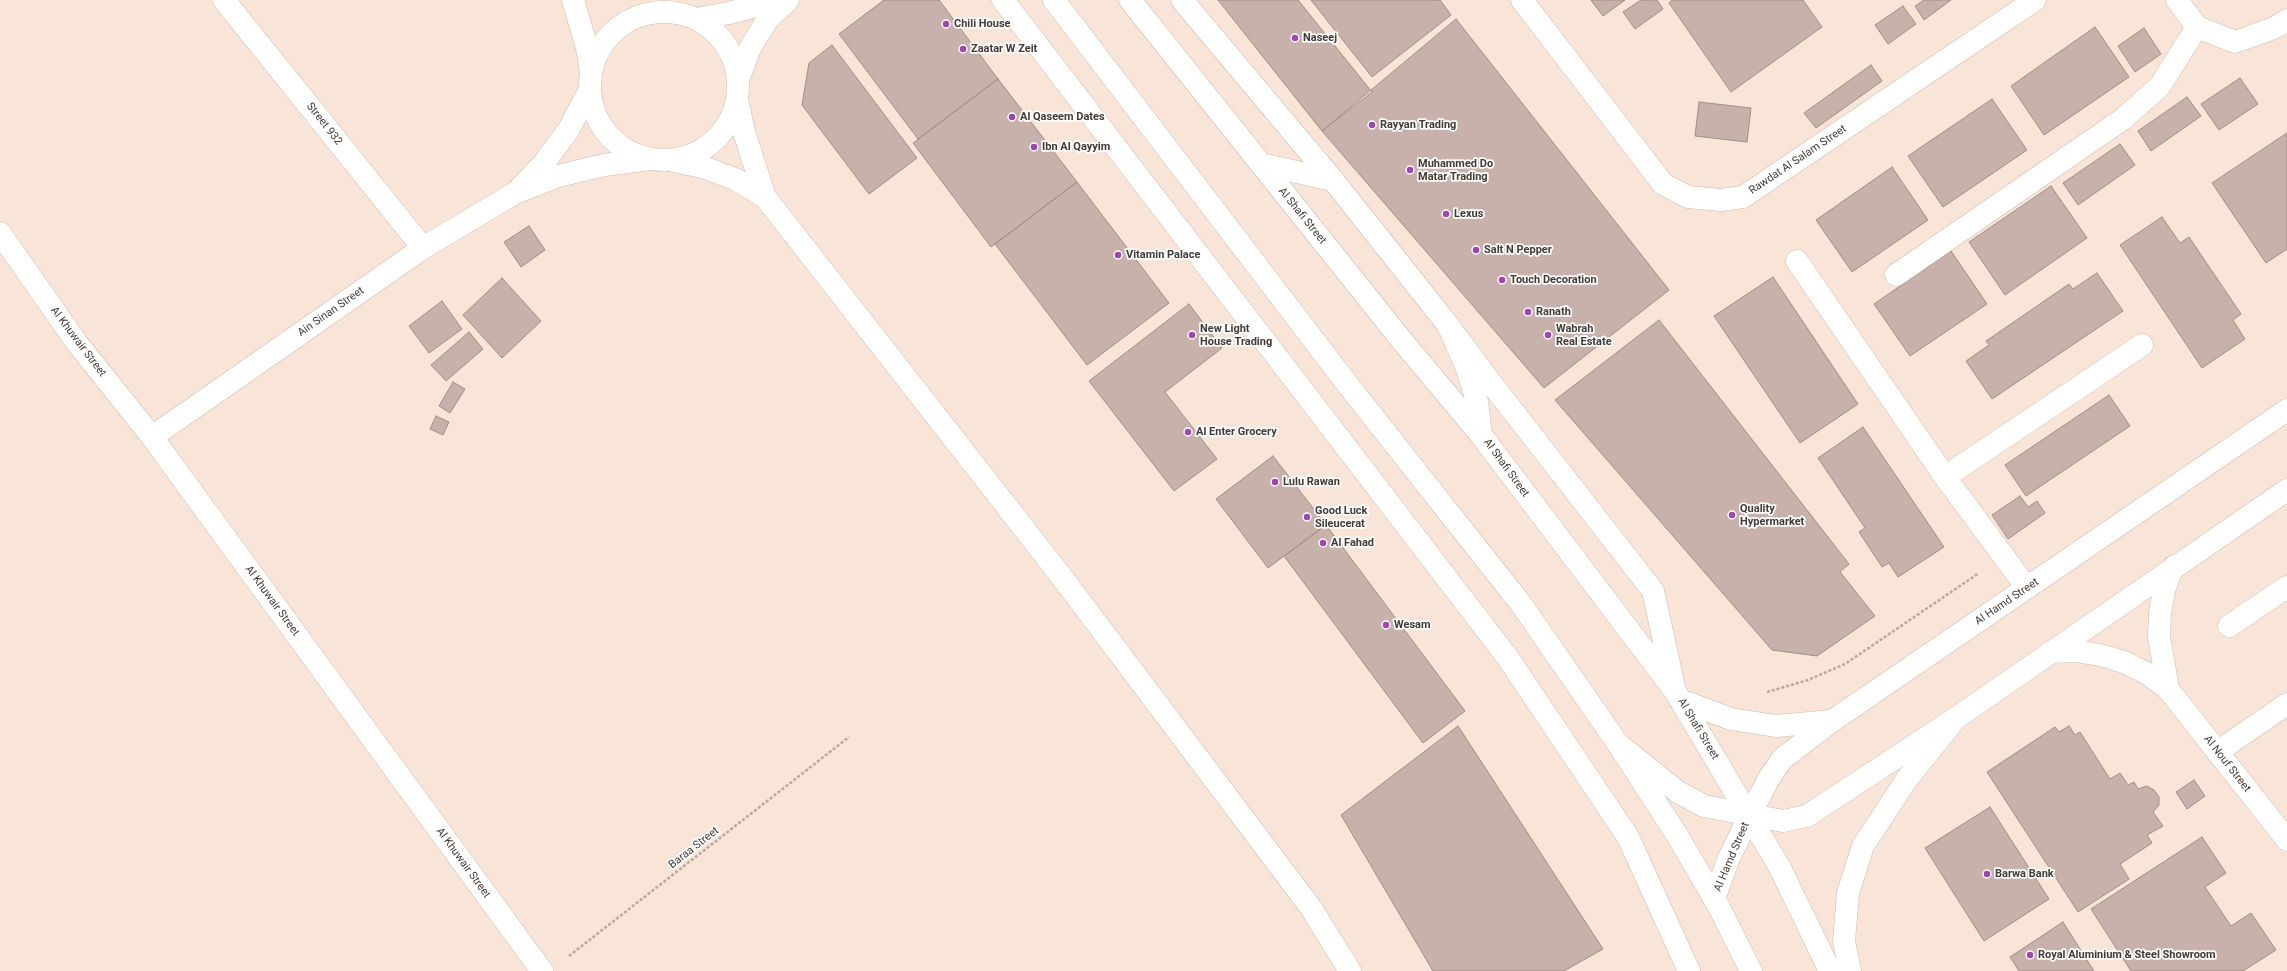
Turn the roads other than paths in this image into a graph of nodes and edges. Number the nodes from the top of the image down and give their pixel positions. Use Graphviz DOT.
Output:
graph roads {
  1 [pos="224,0"];
  2 [pos="573,0"];
  3 [pos="638,0"];
  4 [pos="779,0"];
  5 [pos="788,0"];
  6 [pos="1003,0"];
  7 [pos="1054,0"];
  8 [pos="1130,0"];
  9 [pos="1182,0"];
  10 [pos="1522,0"];
  11 [pos="2035,0"];
  12 [pos="2177,0"];
  13 [pos="659,12"];
  14 [pos="696,19"];
  15 [pos="2287,20"];
  16 [pos="2197,27"];
  17 [pos="590,82"];
  18 [pos="738,90"];
  19 [pos="660,160"];
  20 [pos="1262,164"];
  21 [pos="1333,180"];
  22 [pos="515,193"];
  23 [pos="765,197"];
  24 [pos="4,246"];
  25 [pos="423,248"];
  26 [pos="1797,261"];
  27 [pos="1896,275"];
  28 [pos="1448,325"];
  29 [pos="2142,345"];
  30 [pos="2287,410"];
  31 [pos="1481,435"];
  32 [pos="152,437"];
  33 [pos="1945,477"];
  34 [pos="2287,490"];
  35 [pos="2173,567"];
  36 [pos="2287,587"];
  37 [pos="2027,588"];
  38 [pos="2229,626"];
  39 [pos="2050,652"];
  40 [pos="2168,689"];
  41 [pos="1677,696"];
  42 [pos="2287,704"];
  43 [pos="1956,718"];
  44 [pos="1832,721"];
  45 [pos="1618,744"];
  46 [pos="2217,752"];
  47 [pos="1750,815"];
  48 [pos="2287,840"];
  49 [pos="1714,899"];
  50 [pos="542,971"];
  51 [pos="1350,971"];
  52 [pos="1689,971"];
  53 [pos="1751,971"];
  54 [pos="1830,971"];
  55 [pos="1850,971"];
  1 -- 25 [label="street, Street 932"];
  2 -- 17 [label="street"];
  3 -- 13 [label="street"];
  4 -- 14 [label="street"];
  5 -- 18 [label="street"];
  6 -- 52 [label="street"];
  7 -- 45 [label="street"];
  8 -- 20 [label="street, Al Shafi Street"];
  9 -- 21 [label="street"];
  10 -- 11 [label="street, Rawdat Al Salam Street"];
  12 -- 16 [label="street"];
  13 -- 14 [label="street"];
  13 -- 17 [label="street, Ain Sinan Street"];
  14 -- 18 [label="street"];
  15 -- 16 [label="street"];
  16 -- 27 [label="street"];
  17 -- 19 [label="street"];
  17 -- 22 [label="street, Ain Sinan Street"];
  18 -- 19 [label="street"];
  18 -- 23 [label="street"];
  19 -- 22 [label="street, Ain Sinan Street"];
  19 -- 23 [label="street"];
  20 -- 21 [label="street"];
  20 -- 31 [label="street, Al Shafi Street"];
  21 -- 28 [label="street"];
  22 -- 25 [label="street, Ain Sinan Street"];
  23 -- 51 [label="street"];
  24 -- 32 [label="street, Al Khuwair Street"];
  25 -- 32 [label="street, Ain Sinan Street"];
  26 -- 33 [label="street"];
  28 -- 31 [label="street"];
  28 -- 41 [label="street"];
  29 -- 33 [label="street"];
  30 -- 37 [label="street, Al Hamd Street"];
  31 -- 41 [label="street, Al Shafi Street"];
  32 -- 50 [label="street, Al Khuwair Street"];
  33 -- 37 [label="street"];
  34 -- 35 [label="street, Al Hamd Street"];
  35 -- 39 [label="street, Al Hamd Street"];
  35 -- 40 [label="street, Al Nouf Street"];
  36 -- 38 [label="street"];
  37 -- 44 [label="street, Al Hamd Street"];
  39 -- 40 [label="street, Al Nouf Street"];
  39 -- 43 [label="street, Al Hamd Street"];
  40 -- 46 [label="street, Al Nouf Street"];
  41 -- 44 [label="street"];
  41 -- 47 [label="street, Al Shafi Street"];
  42 -- 46 [label="street"];
  43 -- 47 [label="street, Al Hamd Street"];
  43 -- 55 [label="street"];
  44 -- 47 [label="street, Al Hamd Street"];
  45 -- 47 [label="street, Al Hamd Street"];
  45 -- 49 [label="street"];
  46 -- 48 [label="street, Al Nouf Street"];
  47 -- 49 [label="street, Al Hamd Street"];
  47 -- 54 [label="street, Al Shafi Street"];
  49 -- 53 [label="street"];
}
